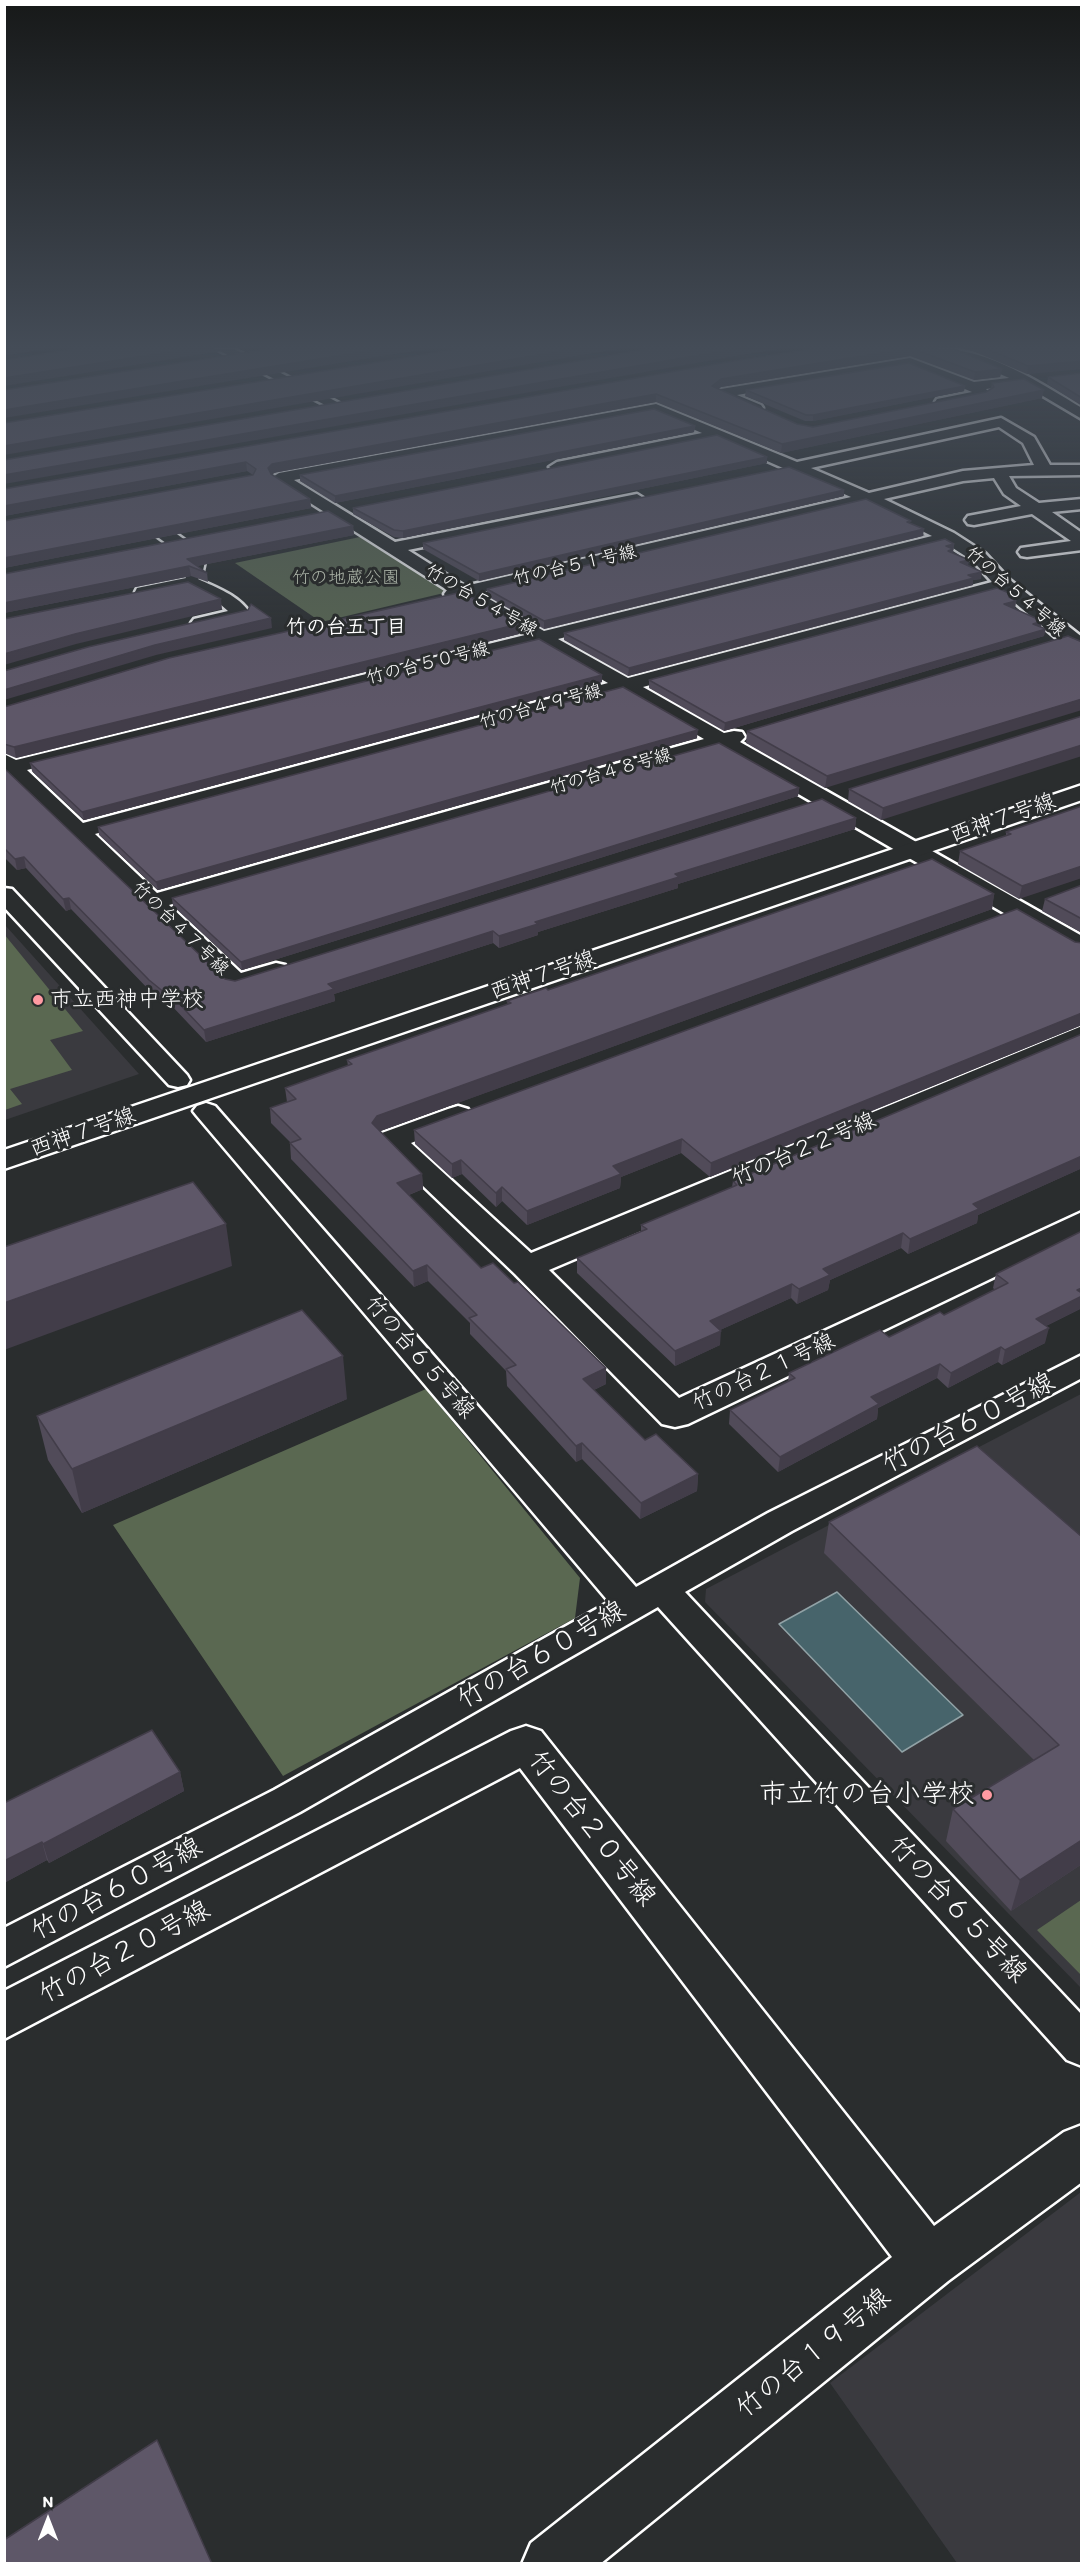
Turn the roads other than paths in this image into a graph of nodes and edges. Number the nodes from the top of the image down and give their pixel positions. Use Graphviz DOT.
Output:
graph roads {
  1 [pos="328,469"];
  2 [pos="550,469"];
  3 [pos="784,469"];
  4 [pos="802,469"];
  5 [pos="544,470"];
  6 [pos="1044,470"];
  7 [pos="1082,470"];
  8 [pos="999,473"];
  9 [pos="761,474"];
  10 [pos="307,495"];
  11 [pos="657,495"];
  12 [pos="144,498"];
  13 [pos="870,499"];
  14 [pos="283,500"];
  15 [pos="1081,504"];
  16 [pos="357,507"];
  17 [pos="1034,509"];
  18 [pos="333,512"];
  19 [pos="311,516"];
  20 [pos="975,520"];
  21 [pos="178,521"];
  22 [pos="154,525"];
  23 [pos="131,530"];
  24 [pos="200,537"];
  25 [pos="948,537"];
  26 [pos="178,542"];
  27 [pos="1082,543"];
  28 [pos="155,546"];
  29 [pos="392,548"];
  30 [pos="1027,552"];
  31 [pos="191,583"];
  32 [pos="1004,584"];
  33 [pos="463,592"];
  34 [pos="121,597"];
  35 [pos="440,597"];
  36 [pos="185,627"];
  37 [pos="541,636"];
  38 [pos="1075,641"];
  39 [pos="1046,645"];
  40 [pos="626,685"];
  41 [pos="756,730"];
  42 [pos="722,740"];
  43 [pos="9,764"];
  44 [pos="859,788"];
  45 [pos="1082,792"];
  46 [pos="825,799"];
  47 [pos="791,809"];
  48 [pos="79,831"];
  49 [pos="914,849"];
  50 [pos="4,894"];
  51 [pos="1049,898"];
  52 [pos="153,902"];
  53 [pos="1016,910"];
  54 [pos="983,922"];
  55 [pos="1082,947"];
  56 [pos="293,965"];
  57 [pos="1082,1034"];
  58 [pos="178,1080"];
  59 [pos="479,1107"];
  60 [pos="206,1111"];
  61 [pos="4,1160"];
  62 [pos="1082,1222"];
  63 [pos="527,1267"];
  64 [pos="1082,1365"];
  65 [pos="646,1596"];
  66 [pos="4,1949"];
  67 [pos="4,2016"];
  68 [pos="1082,2046"];
  69 [pos="1082,2150"];
  70 [pos="929,2262"];
  71 [pos="552,2564"];
  1 -- 10 [label="street, 竹の台５４号線"];
  2 -- 5 [label="street"];
  3 -- 9 [label="street"];
  4 -- 13 [label="street, 竹の台５４号線"];
  6 -- 7 [label="street, 竹の台５１号線"];
  6 -- 8 [label="street, 竹の台５１号線"];
  8 -- 13 [label="street, 竹の台５１号線"];
  8 -- 17 [label="street"];
  10 -- 14 [label="street"];
  10 -- 18 [label="street, 竹の台５４号線"];
  11 -- 29 [label="street"];
  12 -- 22 [label="street"];
  13 -- 25 [label="street, 竹の台５４号線"];
  13 -- 33 [label="street, 竹の台５１号線"];
  15 -- 17 [label="street"];
  16 -- 18 [label="street"];
  17 -- 20 [label="street"];
  17 -- 27 [label="street"];
  18 -- 19 [label="street"];
  18 -- 29 [label="street, 竹の台５４号線"];
  21 -- 22 [label="street"];
  22 -- 23 [label="street"];
  22 -- 26 [label="street"];
  24 -- 26 [label="street"];
  25 -- 32 [label="street, 竹の台５４号線"];
  25 -- 37 [label="street, 竹の台５０号線"];
  26 -- 28 [label="street"];
  26 -- 31 [label="street"];
  27 -- 30 [label="street"];
  29 -- 33 [label="street, 竹の台５４号線"];
  31 -- 34 [label="street"];
  31 -- 36 [label="street"];
  32 -- 38 [label="street, 竹の台５４号線"];
  32 -- 40 [label="street, 竹の台４９号線"];
  33 -- 35 [label="street, 竹の台５１号線"];
  33 -- 37 [label="street, 竹の台５４号線"];
  37 -- 40 [label="street, 竹の台５４号線"];
  37 -- 43 [label="street, 竹の台５０号線"];
  38 -- 39 [label="street"];
  40 -- 42 [label="street, 竹の台５４号線"];
  40 -- 48 [label="street, 竹の台４９号線"];
  41 -- 42 [label="street, 竹の台４８号線"];
  42 -- 46 [label="street, 竹の台５４号線"];
  42 -- 52 [label="street, 竹の台４８号線"];
  43 -- 48 [label="street, 竹の台４７号線"];
  44 -- 46 [label="street"];
  45 -- 49 [label="street, 西神７号線"];
  46 -- 47 [label="street"];
  46 -- 49 [label="street, 竹の台５４号線"];
  48 -- 52 [label="street, 竹の台４７号線"];
  49 -- 53 [label="street, 竹の台５４号線"];
  49 -- 61 [label="street, 西神７号線"];
  50 -- 58 [label="street"];
  51 -- 53 [label="street"];
  52 -- 56 [label="street, 竹の台４７号線"];
  53 -- 54 [label="street"];
  53 -- 55 [label="street, 竹の台５４号線"];
  57 -- 63 [label="street, 竹の台２２号線"];
  59 -- 63 [label="street, 竹の台２１号線"];
  60 -- 65 [label="street, 竹の台６５号線"];
  62 -- 63 [label="street, 竹の台２１号線"];
  64 -- 65 [label="street, 竹の台６０号線"];
  65 -- 66 [label="street, 竹の台６０号線"];
  65 -- 68 [label="street, 竹の台６５号線"];
  67 -- 70 [label="street, 竹の台２０号線"];
  69 -- 70 [label="street, 竹の台１９号線"];
  70 -- 71 [label="street, 竹の台１９号線"];
}
